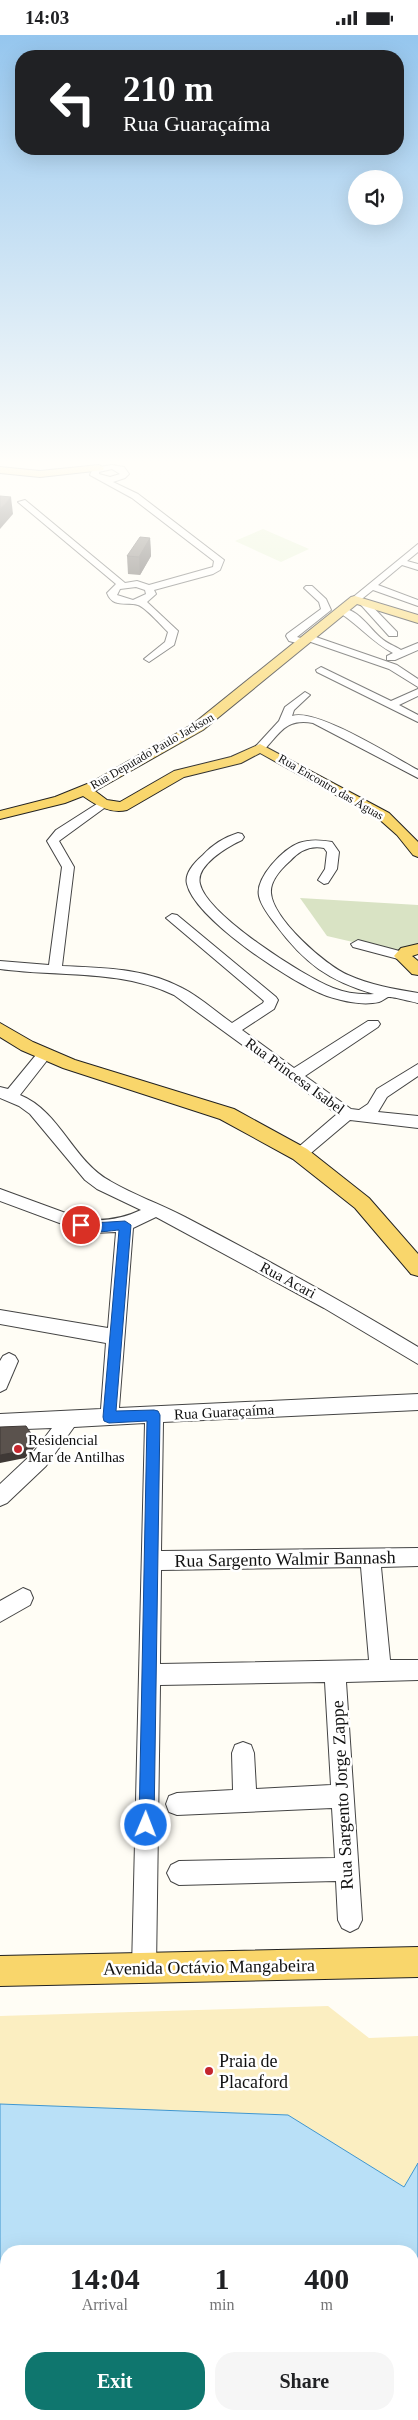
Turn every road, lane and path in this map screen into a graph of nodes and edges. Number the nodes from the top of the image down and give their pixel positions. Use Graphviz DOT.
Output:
graph roads {
  1 [pos="108,573"];
  2 [pos="205,573"];
  3 [pos="387,573"];
  4 [pos="122,585"];
  5 [pos="372,586"];
  6 [pos="149,588"];
  7 [pos="309,588"];
  8 [pos="140,601"];
  9 [pos="359,602"];
  10 [pos="418,603"];
  11 [pos="343,611"];
  12 [pos="418,619"];
  13 [pos="393,634"];
  14 [pos="306,640"];
  15 [pos="412,652"];
  16 [pos="149,659"];
  17 [pos="379,661"];
  18 [pos="320,670"];
  19 [pos="418,684"];
  20 [pos="418,692"];
  21 [pos="304,695"];
  22 [pos="391,705"];
  23 [pos="418,719"];
  24 [pos="284,722"];
  25 [pos="260,748"];
  26 [pos="418,775"];
  27 [pos="93,796"];
  28 [pos="0,815"];
  29 [pos="238,837"];
  30 [pos="418,852"];
  31 [pos="324,880"];
  32 [pos="172,918"];
  33 [pos="358,944"];
  34 [pos="418,949"];
  35 [pos="402,956"];
  36 [pos="0,965"];
  37 [pos="418,970"];
  38 [pos="55,971"];
  39 [pos="387,993"];
  40 [pos="418,998"];
  41 [pos="373,1024"];
  42 [pos="0,1029"];
  43 [pos="232,1030"];
  44 [pos="45,1055"];
  45 [pos="418,1069"];
  46 [pos="295,1075"];
  47 [pos="5,1094"];
  48 [pos="354,1116"];
  49 [pos="418,1122"];
  50 [pos="300,1154"];
  51 [pos="0,1195"];
  52 [pos="154,1211"];
  53 [pos="125,1225"];
  54 [pos="418,1268"];
  55 [pos="0,1317"];
  56 [pos="115,1337"];
  57 [pos="418,1356"];
  58 [pos="10,1361"];
  59 [pos="0,1383"];
  60 [pos="418,1402"];
  61 [pos="154,1415"];
  62 [pos="109,1417"];
  63 [pos="70,1419"];
  64 [pos="0,1422"];
  65 [pos="0,1497"];
  66 [pos="418,1557"];
  67 [pos="370,1558"];
  68 [pos="151,1561"];
  69 [pos="24,1598"];
  70 [pos="0,1611"];
  71 [pos="334,1670"];
  72 [pos="380,1670"];
  73 [pos="418,1670"];
  74 [pos="151,1675"];
  75 [pos="244,1753"];
  76 [pos="342,1796"];
  77 [pos="244,1801"];
  78 [pos="177,1804"];
  79 [pos="346,1869"];
  80 [pos="179,1873"];
  81 [pos="350,1920"];
  82 [pos="418,1962"];
  83 [pos="144,1968"];
  84 [pos="0,1971"];
  1 -- 4 [label="street"];
  2 -- 6 [label="street"];
  3 -- 5 [label="street"];
  4 -- 6 [label="street"];
  4 -- 8 [label="street"];
  5 -- 9 [label="street"];
  5 -- 10 [label="street"];
  6 -- 8 [label="street"];
  7 -- 14 [label="street"];
  8 -- 16 [label="street"];
  9 -- 11 [label="main road, Rua Deputado Paulo Jackson"];
  9 -- 12 [label="main road"];
  9 -- 13 [label="street"];
  11 -- 14 [label="main road, Rua Deputado Paulo Jackson"];
  11 -- 15 [label="street"];
  14 -- 17 [label="street"];
  14 -- 27 [label="main road, Rua Deputado Paulo Jackson"];
  15 -- 17 [label="street"];
  17 -- 19 [label="street"];
  18 -- 22 [label="street"];
  20 -- 22 [label="street"];
  21 -- 24 [label="street"];
  22 -- 23 [label="street"];
  24 -- 25 [label="street"];
  24 -- 26 [label="street"];
  25 -- 27 [label="main road"];
  25 -- 30 [label="main road, Rua Encontro das Águas"];
  27 -- 28 [label="main road, Rua Deputado Paulo Jackson"];
  27 -- 38 [label="street"];
  29 -- 39 [label="street"];
  31 -- 39 [label="street"];
  32 -- 43 [label="street, Rua Princesa Isabel"];
  33 -- 35 [label="street"];
  34 -- 35 [label="main road"];
  35 -- 37 [label="main road"];
  36 -- 38 [label="street, Rua Princesa Isabel"];
  38 -- 43 [label="street, Rua Princesa Isabel"];
  39 -- 40 [label="street"];
  41 -- 46 [label="street"];
  42 -- 44 [label="main road"];
  43 -- 46 [label="street, Rua Princesa Isabel"];
  44 -- 47 [label="street"];
  44 -- 50 [label="main road"];
  45 -- 48 [label="street, Rua Princesa Isabel"];
  46 -- 48 [label="street, Rua Princesa Isabel"];
  47 -- 52 [label="street, Rua Acari"];
  48 -- 49 [label="street, Rua Princesa Isabel"];
  48 -- 50 [label="street"];
  50 -- 54 [label="main road"];
  51 -- 53 [label="street"];
  52 -- 53 [label="street"];
  52 -- 57 [label="street, Rua Acari"];
  53 -- 56 [label="street"];
  55 -- 56 [label="street"];
  56 -- 62 [label="street"];
  58 -- 59 [label="street"];
  60 -- 61 [label="street, Rua Guaraçaíma"];
  61 -- 62 [label="street, Rua Guaraçaíma"];
  61 -- 68 [label="street"];
  62 -- 63 [label="street, Rua Guaraçaíma"];
  63 -- 64 [label="street, Rua Guaraçaíma"];
  63 -- 65 [label="street"];
  66 -- 67 [label="street, Rua Sargento Walmir Bannash"];
  67 -- 68 [label="street, Rua Sargento Walmir Bannash"];
  67 -- 72 [label="street"];
  68 -- 74 [label="street"];
  69 -- 70 [label="street"];
  71 -- 72 [label="street"];
  71 -- 74 [label="street"];
  71 -- 76 [label="street, Rua Sargento Jorge Zappe"];
  72 -- 73 [label="street"];
  74 -- 83 [label="street"];
  75 -- 77 [label="street"];
  76 -- 77 [label="street"];
  76 -- 79 [label="street, Rua Sargento Jorge Zappe"];
  77 -- 78 [label="street"];
  79 -- 80 [label="street"];
  79 -- 81 [label="street, Rua Sargento Jorge Zappe"];
  82 -- 83 [label="main road, Avenida Octávio Mangabeira"];
  83 -- 84 [label="main road, Avenida Octávio Mangabeira"];
}
